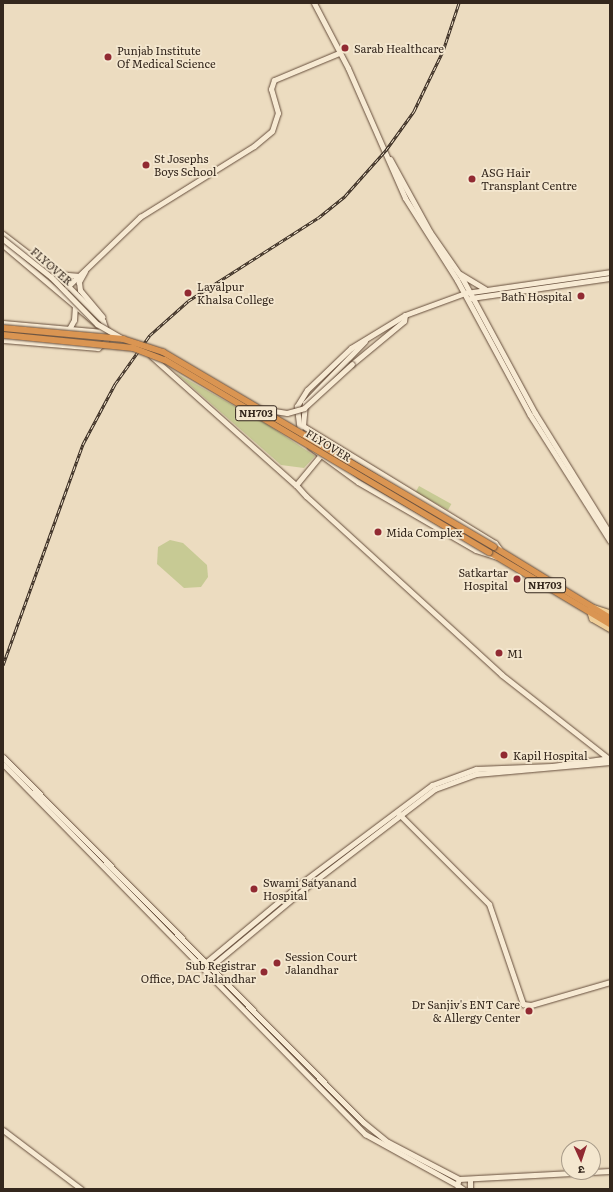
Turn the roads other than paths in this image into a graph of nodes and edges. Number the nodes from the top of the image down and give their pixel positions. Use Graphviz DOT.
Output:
graph roads {
  1 [pos="309,3"];
  2 [pos="314,3"];
  3 [pos="317,12"];
  4 [pos="339,53"];
  5 [pos="389,158"];
  6 [pos="3,234"];
  7 [pos="3,239"];
  8 [pos="3,245"];
  9 [pos="91,262"];
  10 [pos="458,272"];
  11 [pos="610,272"];
  12 [pos="55,274"];
  13 [pos="77,276"];
  14 [pos="610,278"];
  15 [pos="68,286"];
  16 [pos="485,290"];
  17 [pos="61,293"];
  18 [pos="467,293"];
  19 [pos="470,298"];
  20 [pos="75,306"];
  21 [pos="405,315"];
  22 [pos="103,322"];
  23 [pos="3,323"];
  24 [pos="3,328"];
  25 [pos="69,329"];
  26 [pos="107,333"];
  27 [pos="3,335"];
  28 [pos="123,339"];
  29 [pos="3,340"];
  30 [pos="365,340"];
  31 [pos="149,354"];
  32 [pos="259,409"];
  33 [pos="329,445"];
  34 [pos="320,458"];
  35 [pos="296,485"];
  36 [pos="610,534"];
  37 [pos="610,541"];
  38 [pos="494,550"];
  39 [pos="498,557"];
  40 [pos="591,610"];
  41 [pos="610,613"];
  42 [pos="600,616"];
  43 [pos="610,618"];
  44 [pos="610,624"];
  45 [pos="610,629"];
  46 [pos="3,757"];
  47 [pos="609,759"];
  48 [pos="3,764"];
  49 [pos="398,813"];
  50 [pos="263,919"];
  51 [pos="206,962"];
  52 [pos="202,966"];
  53 [pos="210,967"];
  54 [pos="206,971"];
  55 [pos="610,982"];
  56 [pos="3,1130"];
  57 [pos="610,1171"];
  58 [pos="459,1179"];
  59 [pos="470,1180"];
  60 [pos="457,1185"];
  61 [pos="81,1189"];
  62 [pos="463,1189"];
  63 [pos="470,1189"];
  1 -- 3 [label="street"];
  2 -- 3 [label="street"];
  3 -- 4 [label="street"];
  4 -- 5 [label="street"];
  4 -- 9 [label="street"];
  5 -- 10 [label="street"];
  5 -- 18 [label="street"];
  6 -- 12 [label="street"];
  7 -- 28 [label="street, FLYOVER, bridge"];
  8 -- 17 [label="street"];
  9 -- 13 [label="street"];
  9 -- 22 [label="street"];
  10 -- 16 [label="street"];
  10 -- 18 [label="street"];
  11 -- 16 [label="street"];
  12 -- 13 [label="street"];
  12 -- 15 [label="street"];
  13 -- 15 [label="street"];
  14 -- 19 [label="street"];
  15 -- 17 [label="street"];
  15 -- 22 [label="street"];
  16 -- 18 [label="street"];
  17 -- 20 [label="street"];
  18 -- 19 [label="street"];
  18 -- 21 [label="street"];
  19 -- 36 [label="street"];
  19 -- 37 [label="street"];
  20 -- 25 [label="street"];
  20 -- 26 [label="street"];
  21 -- 30 [label="street"];
  21 -- 32 [label="street, FLYOVER, bridge"];
  22 -- 26 [label="street"];
  23 -- 25 [label="street"];
  24 -- 28 [label="highway, FLYOVER / NH703, bridge"];
  25 -- 26 [label="street"];
  26 -- 29 [label="street"];
  27 -- 31 [label="highway, FLYOVER / NH703, bridge"];
  28 -- 32 [label="highway, FLYOVER / NH703, bridge"];
  30 -- 33 [label="street"];
  30 -- 34 [label="street"];
  31 -- 35 [label="street, FLYOVER"];
  31 -- 38 [label="highway, FLYOVER / NH703, bridge"];
  32 -- 38 [label="highway, FLYOVER / NH703, bridge"];
  33 -- 34 [label="street"];
  33 -- 38 [label="street"];
  34 -- 35 [label="street"];
  34 -- 39 [label="street"];
  35 -- 47 [label="street, FLYOVER"];
  38 -- 39 [label="highway, FLYOVER / NH703"];
  38 -- 40 [label="highway, NH703"];
  39 -- 40 [label="highway, NH703"];
  40 -- 41 [label="main road"];
  40 -- 42 [label="highway, NH703"];
  40 -- 45 [label="main road"];
  42 -- 43 [label="highway, NH703"];
  42 -- 44 [label="highway, NH703"];
  46 -- 51 [label="street"];
  47 -- 49 [label="street"];
  48 -- 52 [label="street"];
  49 -- 50 [label="street"];
  49 -- 55 [label="street"];
  50 -- 51 [label="street"];
  50 -- 53 [label="street"];
  51 -- 52 [label="street"];
  51 -- 53 [label="street"];
  52 -- 54 [label="street"];
  53 -- 54 [label="street"];
  53 -- 58 [label="street"];
  54 -- 60 [label="street"];
  56 -- 61 [label="street"];
  57 -- 59 [label="street"];
  58 -- 59 [label="street"];
  58 -- 60 [label="street"];
  59 -- 63 [label="street"];
  60 -- 62 [label="street"];
}
